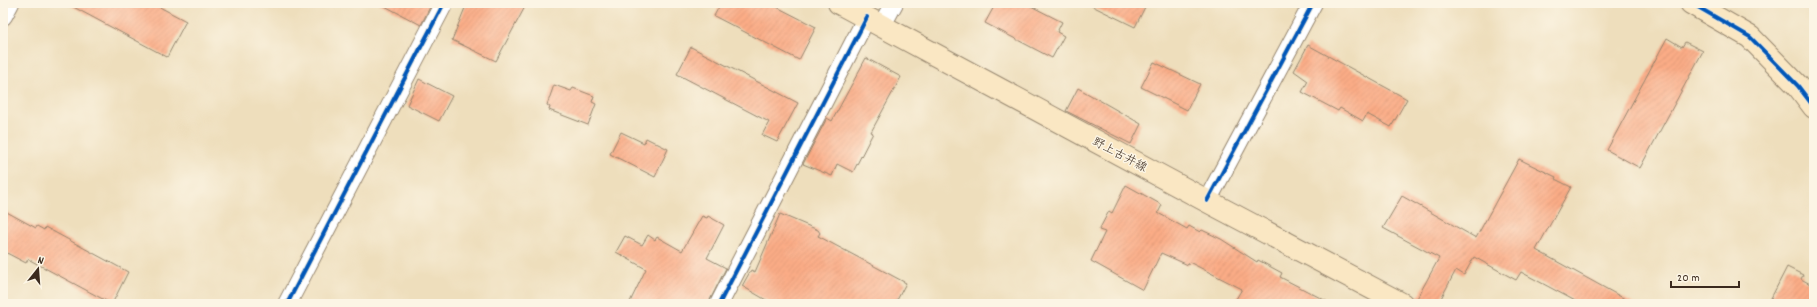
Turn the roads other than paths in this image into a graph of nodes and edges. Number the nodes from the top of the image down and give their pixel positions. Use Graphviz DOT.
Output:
graph roads {
  1 [pos="10,3"];
  2 [pos="444,3"];
  3 [pos="839,3"];
  4 [pos="894,3"];
  5 [pos="1313,3"];
  6 [pos="1691,3"];
  7 [pos="3,16"];
  8 [pos="875,21"];
  9 [pos="1814,107"];
  10 [pos="1207,202"];
  11 [pos="287,304"];
  12 [pos="719,304"];
  13 [pos="1402,304"];
  1 -- 7 [label="street"];
  2 -- 11 [label="street"];
  3 -- 8 [label="main road, 野上古井線"];
  4 -- 8 [label="street"];
  5 -- 10 [label="street"];
  6 -- 9 [label="main road"];
  8 -- 10 [label="main road, 野上古井線"];
  8 -- 12 [label="street"];
  10 -- 13 [label="main road, 野上古井線"];
}
